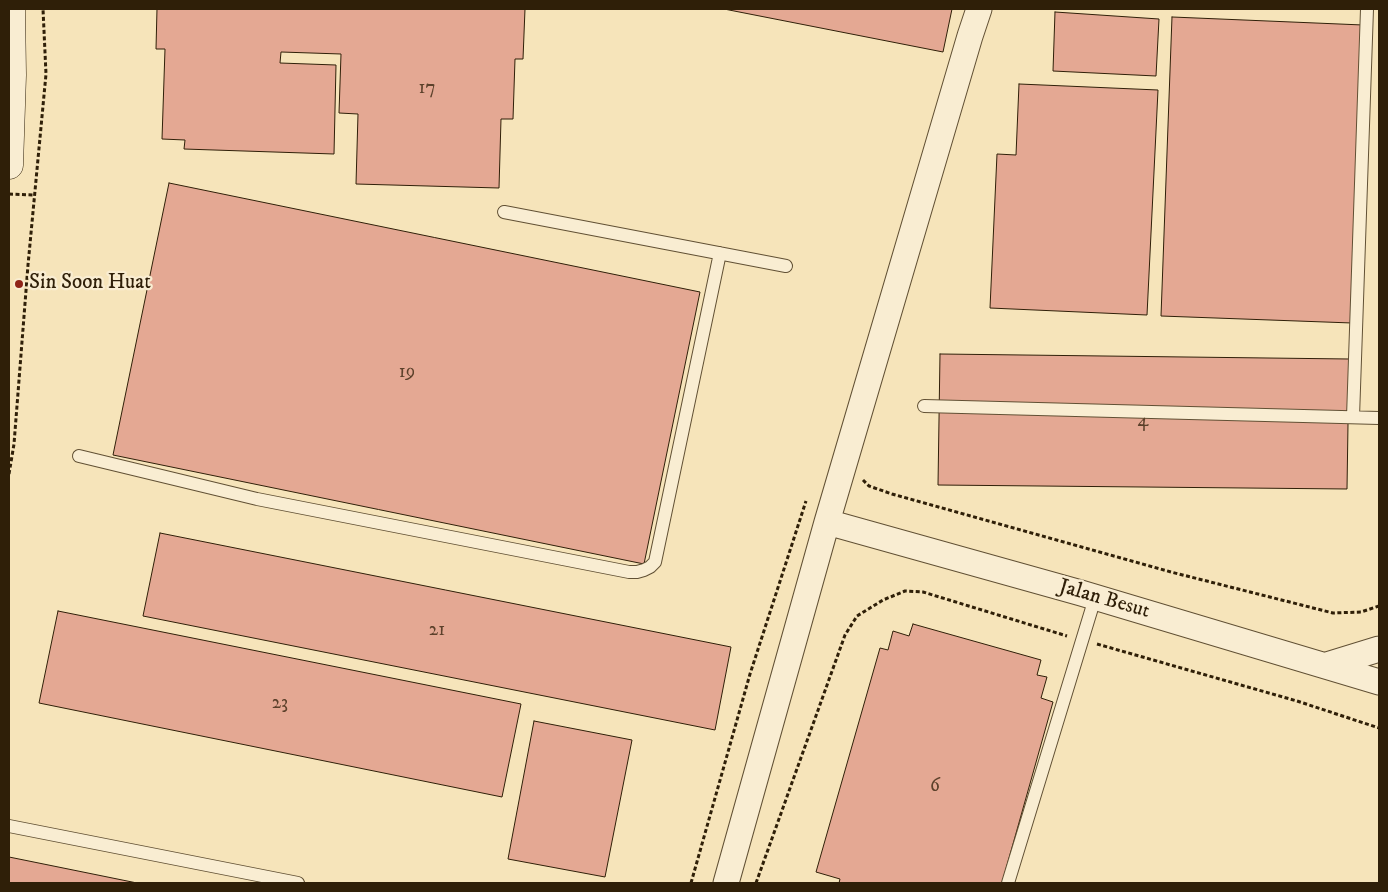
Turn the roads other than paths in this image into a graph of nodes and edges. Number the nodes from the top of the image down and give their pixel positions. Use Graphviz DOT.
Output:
graph roads {
  1 [pos="11,9"];
  2 [pos="979,9"];
  3 [pos="1367,9"];
  4 [pos="9,166"];
  5 [pos="504,212"];
  6 [pos="720,253"];
  7 [pos="786,266"];
  8 [pos="924,406"];
  9 [pos="1353,417"];
  10 [pos="1379,418"];
  11 [pos="79,456"];
  12 [pos="827,522"];
  13 [pos="1095,598"];
  14 [pos="1379,649"];
  15 [pos="1327,665"];
  16 [pos="1379,682"];
  17 [pos="9,826"];
  18 [pos="298,883"];
  19 [pos="726,883"];
  20 [pos="1008,883"];
  1 -- 4 [label="main road"];
  2 -- 12 [label="street"];
  3 -- 9 [label="lane"];
  5 -- 6 [label="lane"];
  6 -- 7 [label="lane"];
  6 -- 11 [label="lane"];
  8 -- 9 [label="lane"];
  9 -- 10 [label="lane"];
  12 -- 13 [label="street, Jalan Besut"];
  12 -- 19 [label="street"];
  13 -- 15 [label="street, Jalan Besut"];
  13 -- 20 [label="lane"];
  14 -- 15 [label="street"];
  15 -- 16 [label="street, Jalan Besut"];
  17 -- 18 [label="lane"];
}
